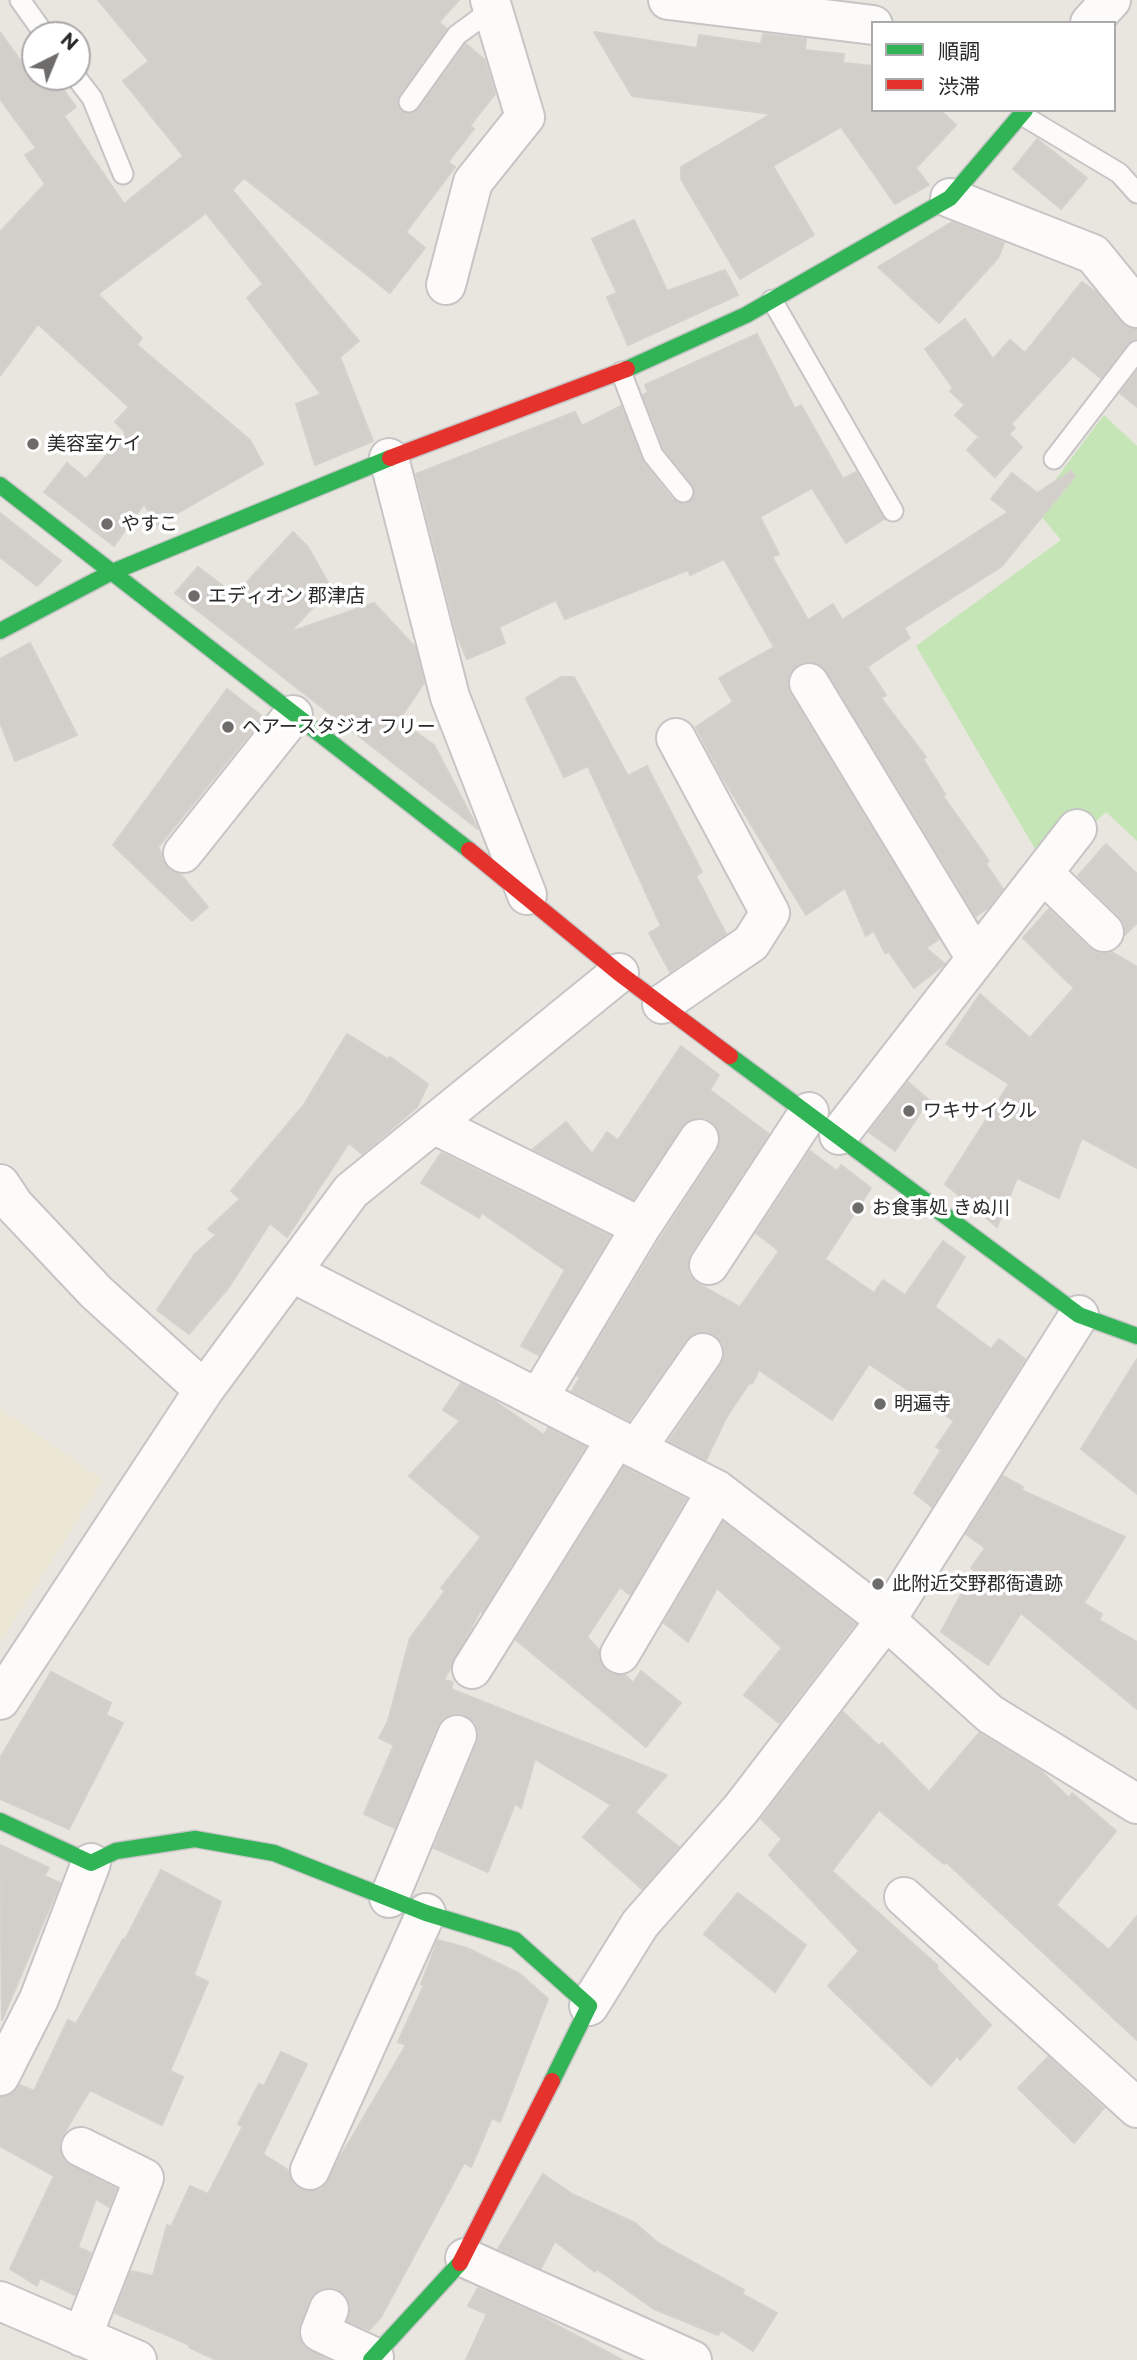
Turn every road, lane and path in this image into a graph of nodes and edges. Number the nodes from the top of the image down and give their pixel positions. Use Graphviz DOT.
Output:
graph roads {
  1 [pos="20,0"];
  2 [pos="668,0"];
  3 [pos="1072,0"];
  4 [pos="1111,0"];
  5 [pos="502,3"];
  6 [pos="35,21"];
  7 [pos="1088,21"];
  8 [pos="1091,21"];
  9 [pos="871,25"];
  10 [pos="87,91"];
  11 [pos="409,102"];
  12 [pos="1021,112"];
  13 [pos="123,174"];
  14 [pos="1137,193"];
  15 [pos="950,198"];
  16 [pos="446,285"];
  17 [pos="772,300"];
  18 [pos="1137,308"];
  19 [pos="1137,351"];
  20 [pos="621,372"];
  21 [pos="390,458"];
  22 [pos="1054,459"];
  23 [pos="0,485"];
  24 [pos="683,492"];
  25 [pos="893,511"];
  26 [pos="110,573"];
  27 [pos="0,631"];
  28 [pos="809,683"];
  29 [pos="293,715"];
  30 [pos="676,738"];
  31 [pos="1077,829"];
  32 [pos="183,853"];
  33 [pos="1043,873"];
  34 [pos="527,895"];
  35 [pos="1104,932"];
  36 [pos="975,957"];
  37 [pos="619,973"];
  38 [pos="662,1004"];
  39 [pos="809,1112"];
  40 [pos="433,1124"];
  41 [pos="839,1135"];
  42 [pos="699,1139"];
  43 [pos="0,1184"];
  44 [pos="641,1227"];
  45 [pos="709,1265"];
  46 [pos="293,1273"];
  47 [pos="1079,1315"];
  48 [pos="1137,1336"];
  49 [pos="703,1353"];
  50 [pos="204,1390"];
  51 [pos="539,1397"];
  52 [pos="626,1444"];
  53 [pos="717,1490"];
  54 [pos="886,1620"];
  55 [pos="620,1654"];
  56 [pos="472,1669"];
  57 [pos="0,1700"];
  58 [pos="457,1735"];
  59 [pos="1137,1804"];
  60 [pos="0,1821"];
  61 [pos="91,1863"];
  62 [pos="904,1897"];
  63 [pos="389,1898"];
  64 [pos="426,1913"];
  65 [pos="589,2006"];
  66 [pos="0,2076"];
  67 [pos="1137,2108"];
  68 [pos="81,2147"];
  69 [pos="310,2170"];
  70 [pos="465,2258"];
  71 [pos="0,2301"];
  72 [pos="329,2309"];
  73 [pos="82,2337"];
  74 [pos="631,2347"];
  75 [pos="373,2358"];
  76 [pos="137,2360"];
  77 [pos="692,2360"];
  1 -- 6 [label="lane"];
  2 -- 9 [label="street"];
  3 -- 7 [label="street"];
  4 -- 8 [label="street"];
  5 -- 11 [label="lane"];
  5 -- 16 [label="street"];
  10 -- 13 [label="lane"];
  12 -- 14 [label="lane"];
  12 -- 15 [label="street"];
  15 -- 17 [label="street"];
  15 -- 18 [label="street"];
  17 -- 20 [label="street"];
  17 -- 25 [label="lane"];
  19 -- 22 [label="lane"];
  20 -- 21 [label="street"];
  20 -- 24 [label="lane"];
  21 -- 26 [label="street"];
  21 -- 34 [label="street"];
  23 -- 26 [label="street"];
  26 -- 27 [label="street"];
  26 -- 29 [label="street"];
  28 -- 36 [label="street"];
  29 -- 32 [label="street"];
  29 -- 34 [label="street"];
  30 -- 38 [label="street"];
  31 -- 33 [label="street"];
  33 -- 35 [label="street"];
  33 -- 36 [label="street"];
  34 -- 37 [label="street"];
  36 -- 41 [label="street"];
  37 -- 38 [label="street"];
  37 -- 40 [label="street"];
  38 -- 39 [label="street"];
  39 -- 41 [label="street"];
  39 -- 45 [label="street"];
  40 -- 44 [label="street"];
  40 -- 46 [label="street"];
  41 -- 47 [label="street"];
  42 -- 44 [label="street"];
  43 -- 50 [label="street"];
  44 -- 51 [label="street"];
  46 -- 50 [label="street"];
  46 -- 51 [label="street"];
  47 -- 48 [label="street"];
  47 -- 54 [label="street"];
  49 -- 52 [label="street"];
  50 -- 57 [label="street"];
  51 -- 52 [label="street"];
  52 -- 53 [label="street"];
  52 -- 56 [label="street"];
  53 -- 54 [label="street"];
  53 -- 55 [label="street"];
  54 -- 59 [label="street"];
  54 -- 65 [label="street"];
  58 -- 63 [label="street"];
  60 -- 61 [label="street"];
  61 -- 63 [label="street"];
  61 -- 66 [label="street"];
  62 -- 67 [label="street"];
  63 -- 64 [label="street"];
  64 -- 65 [label="street"];
  64 -- 69 [label="street"];
  65 -- 70 [label="street"];
  68 -- 73 [label="street"];
  70 -- 74 [label="street"];
  70 -- 75 [label="street"];
  71 -- 73 [label="street"];
  72 -- 75 [label="street"];
  73 -- 76 [label="street"];
  74 -- 77 [label="street"];
}
